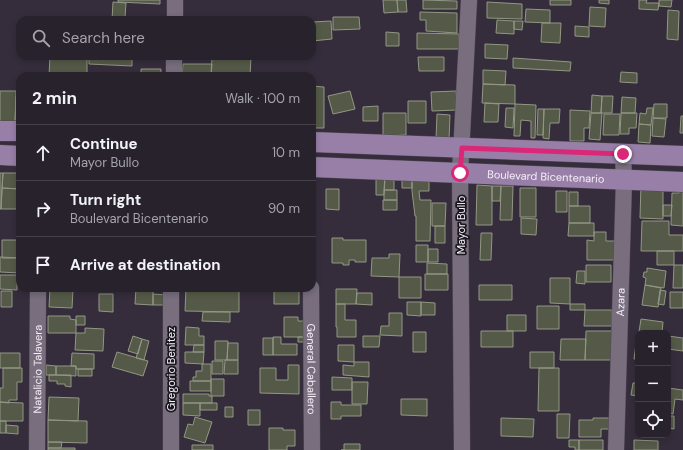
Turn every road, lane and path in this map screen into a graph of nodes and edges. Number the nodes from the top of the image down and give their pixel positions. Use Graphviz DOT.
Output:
graph roads {
  1 [pos="175,0"];
  2 [pos="468,0"];
  3 [pos="175,16"];
  4 [pos="174,60"];
  5 [pos="174,72"];
  6 [pos="0,131"];
  7 [pos="16,131"];
  8 [pos="316,142"];
  9 [pos="462,148"];
  10 [pos="623,154"];
  11 [pos="0,155"];
  12 [pos="16,156"];
  13 [pos="683,156"];
  14 [pos="316,167"];
  15 [pos="460,173"];
  16 [pos="624,180"];
  17 [pos="683,182"];
  18 [pos="38,292"];
  19 [pos="171,292"];
  20 [pos="311,292"];
  21 [pos="37,450"];
  22 [pos="171,450"];
  23 [pos="312,450"];
  24 [pos="462,450"];
  25 [pos="616,450"];
  1 -- 3 [label="street"];
  2 -- 9 [label="street, Mayor Bullo"];
  4 -- 5 [label="street"];
  6 -- 7 [label="main road"];
  8 -- 9 [label="main road"];
  9 -- 10 [label="main road"];
  9 -- 15 [label="street, Mayor Bullo"];
  10 -- 13 [label="main road"];
  10 -- 16 [label="street, Azara"];
  11 -- 12 [label="main road"];
  14 -- 15 [label="main road, Boulevard Bicentenario"];
  15 -- 16 [label="main road, Boulevard Bicentenario"];
  15 -- 24 [label="street, Mayor Bullo"];
  16 -- 17 [label="main road, Boulevard Bicentenario"];
  16 -- 25 [label="street, Azara"];
  18 -- 21 [label="street, Natalicio Talavera"];
  19 -- 22 [label="street, Gregorio Benitez"];
  20 -- 23 [label="street, General Caballero"];
}
